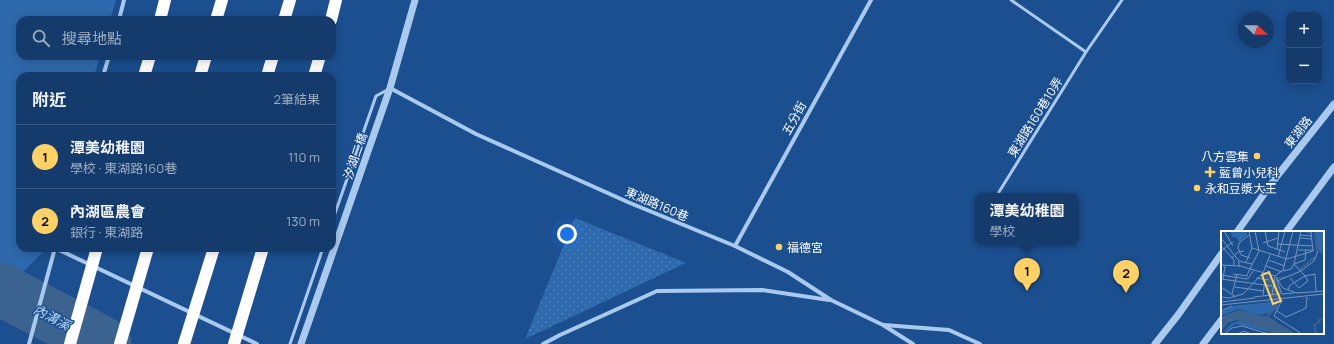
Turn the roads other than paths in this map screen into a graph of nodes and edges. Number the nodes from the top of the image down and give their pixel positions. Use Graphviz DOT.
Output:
graph roads {
  1 [pos="124,0"];
  2 [pos="165,0"];
  3 [pos="222,0"];
  4 [pos="290,0"];
  5 [pos="336,0"];
  6 [pos="415,0"];
  7 [pos="871,0"];
  8 [pos="1011,0"];
  9 [pos="1122,0"];
  10 [pos="120,16"];
  11 [pos="161,16"];
  12 [pos="217,16"];
  13 [pos="285,16"];
  14 [pos="331,16"];
  15 [pos="1086,52"];
  16 [pos="107,60"];
  17 [pos="149,60"];
  18 [pos="205,60"];
  19 [pos="272,60"];
  20 [pos="319,60"];
  21 [pos="104,72"];
  22 [pos="145,72"];
  23 [pos="201,72"];
  24 [pos="268,72"];
  25 [pos="315,72"];
  26 [pos="390,88"];
  27 [pos="1334,104"];
  28 [pos="1334,167"];
  29 [pos="999,192"];
  30 [pos="336,211"];
  31 [pos="1238,231"];
  32 [pos="1287,231"];
  33 [pos="336,243"];
  34 [pos="735,246"];
  35 [pos="54,252"];
  36 [pos="63,252"];
  37 [pos="96,252"];
  38 [pos="147,252"];
  39 [pos="213,252"];
  40 [pos="262,252"];
  41 [pos="322,252"];
  42 [pos="333,252"];
  43 [pos="1221,255"];
  44 [pos="831,300"];
  45 [pos="1221,320"];
  46 [pos="883,325"];
  47 [pos="29,344"];
  48 [pos="70,344"];
  49 [pos="120,344"];
  50 [pos="184,344"];
  51 [pos="234,344"];
  52 [pos="257,344"];
  53 [pos="290,344"];
  54 [pos="301,344"];
  55 [pos="543,344"];
  56 [pos="913,344"];
  57 [pos="980,344"];
  58 [pos="1155,344"];
  59 [pos="1203,344"];
  1 -- 10 [label="street"];
  2 -- 11 [label="highway"];
  3 -- 12 [label="highway"];
  4 -- 13 [label="highway"];
  5 -- 14 [label="highway"];
  6 -- 26 [label="street, 汐湖二橋"];
  7 -- 34 [label="street, 五分街"];
  8 -- 15 [label="lane"];
  9 -- 15 [label="lane, 東湖路160巷10弄"];
  15 -- 29 [label="lane, 東湖路160巷10弄"];
  16 -- 21 [label="street"];
  17 -- 22 [label="highway"];
  18 -- 23 [label="highway"];
  19 -- 24 [label="highway"];
  20 -- 25 [label="highway"];
  26 -- 30 [label="lane"];
  26 -- 33 [label="street, 汐湖二橋"];
  26 -- 34 [label="street, 東湖路160巷"];
  27 -- 31 [label="street, 東湖路"];
  28 -- 32 [label="street"];
  34 -- 44 [label="street, 東湖路160巷"];
  35 -- 47 [label="street"];
  36 -- 52 [label="street"];
  37 -- 48 [label="highway, bridge"];
  38 -- 49 [label="highway, bridge"];
  39 -- 50 [label="highway, bridge"];
  40 -- 51 [label="highway, bridge"];
  41 -- 53 [label="lane"];
  42 -- 54 [label="street, 汐湖二橋"];
  43 -- 58 [label="street"];
  44 -- 46 [label="street, 東湖路160巷"];
  44 -- 55 [label="street"];
  45 -- 59 [label="street"];
  46 -- 56 [label="street, 東湖路160巷"];
  46 -- 57 [label="street"];
}
